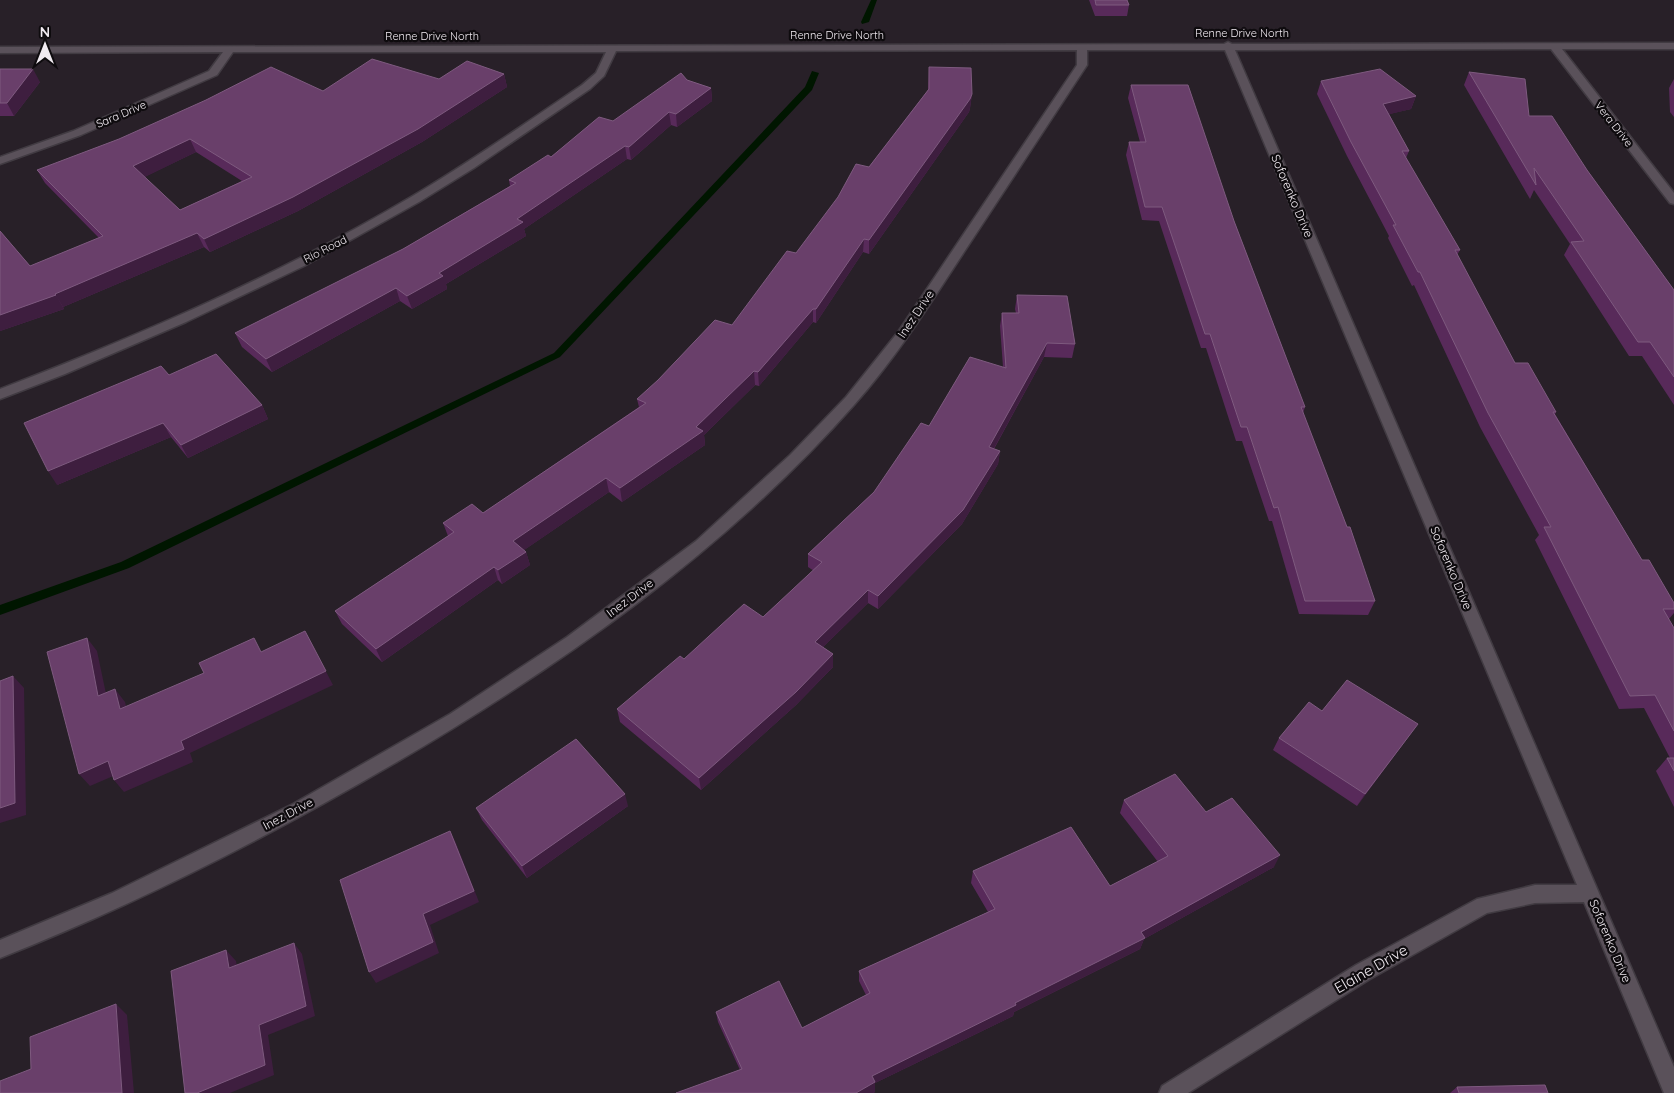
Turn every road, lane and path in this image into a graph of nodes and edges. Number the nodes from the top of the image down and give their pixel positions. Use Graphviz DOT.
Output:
graph roads {
  1 [pos="1082,46"];
  2 [pos="1228,46"];
  3 [pos="1554,46"];
  4 [pos="1674,46"];
  5 [pos="613,48"];
  6 [pos="0,50"];
  7 [pos="230,50"];
  8 [pos="0,161"];
  9 [pos="1674,201"];
  10 [pos="0,394"];
  11 [pos="1590,893"];
  12 [pos="0,949"];
  13 [pos="1674,1091"];
  14 [pos="1169,1093"];
  1 -- 2 [label="street, Renne Drive North"];
  1 -- 5 [label="street, Renne Drive North"];
  1 -- 12 [label="street, Inez Drive"];
  2 -- 3 [label="street, Renne Drive North"];
  2 -- 11 [label="street, Soforenko Drive"];
  3 -- 4 [label="street, Renne Drive North"];
  3 -- 9 [label="street, Vera Drive"];
  5 -- 7 [label="street, Renne Drive North"];
  5 -- 10 [label="street, Rio Road"];
  6 -- 7 [label="street, Renne Drive North"];
  7 -- 8 [label="street, Sara Drive"];
  11 -- 13 [label="street, Soforenko Drive"];
  11 -- 14 [label="street, Elaine Drive"];
}
